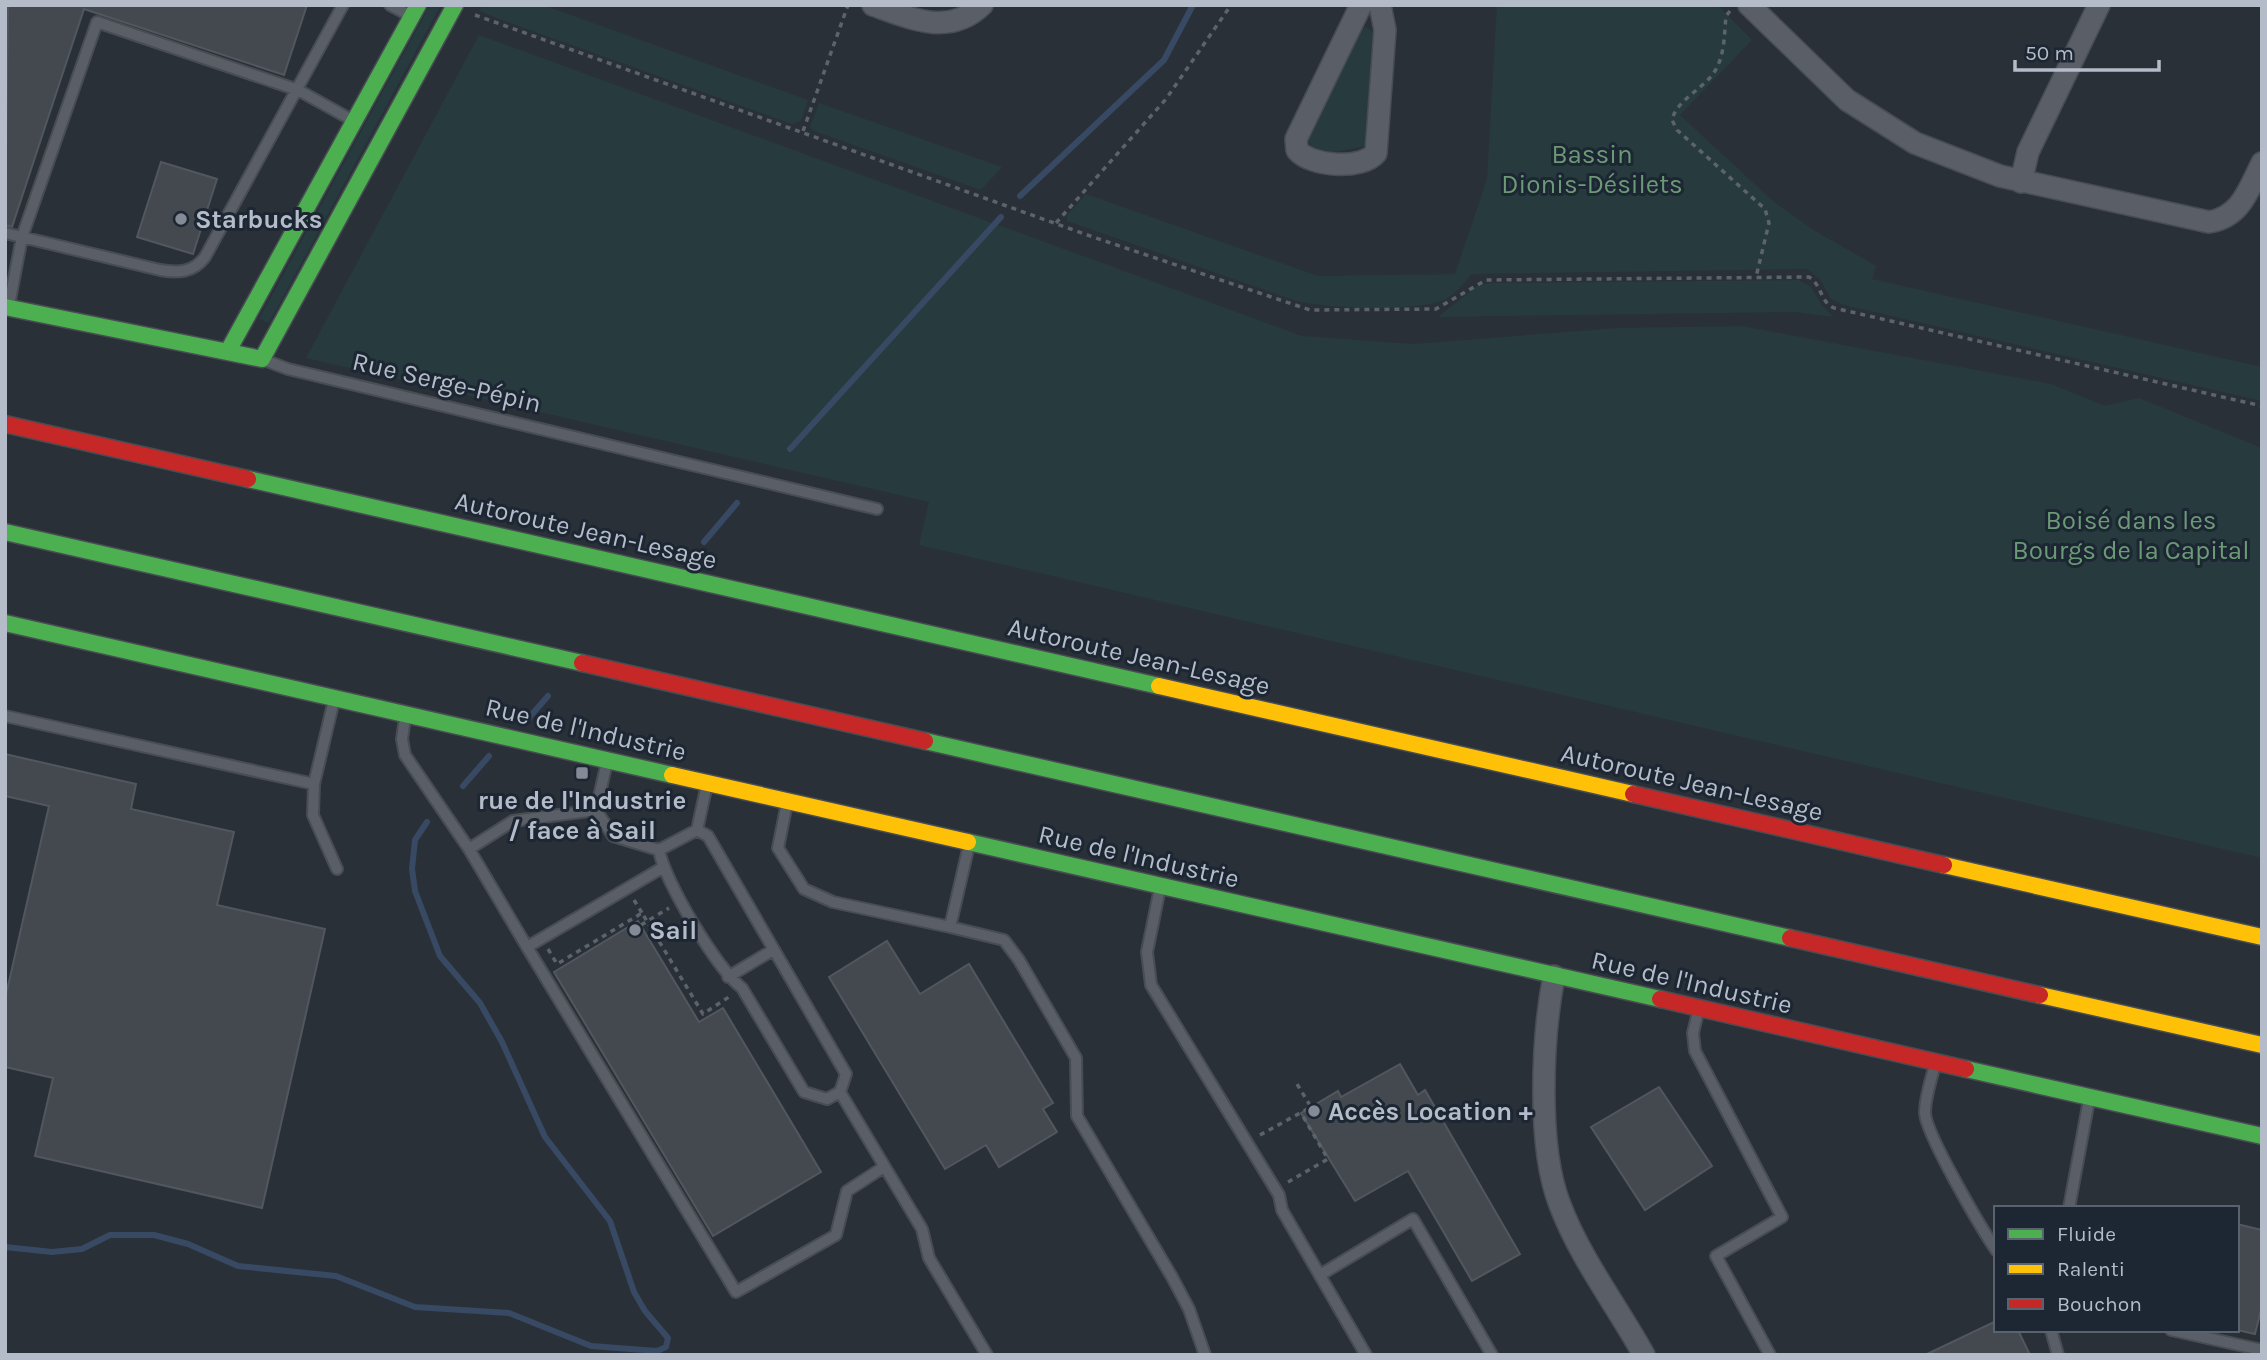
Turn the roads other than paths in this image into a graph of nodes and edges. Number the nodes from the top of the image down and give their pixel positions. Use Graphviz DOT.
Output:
graph roads {
  1 [pos="343,5"];
  2 [pos="390,5"];
  3 [pos="455,5"];
  4 [pos="873,5"];
  5 [pos="982,5"];
  6 [pos="1361,5"];
  7 [pos="1380,5"];
  8 [pos="1749,5"];
  9 [pos="2099,5"];
  10 [pos="415,11"];
  11 [pos="298,90"];
  12 [pos="353,121"];
  13 [pos="2262,163"];
  14 [pos="2021,182"];
  15 [pos="5,233"];
  16 [pos="22,237"];
  17 [pos="7,308"];
  18 [pos="228,351"];
  19 [pos="262,359"];
  20 [pos="5,424"];
  21 [pos="877,509"];
  22 [pos="5,532"];
  23 [pos="5,623"];
  24 [pos="334,697"];
  25 [pos="406,713"];
  26 [pos="5,716"];
  27 [pos="607,759"];
  28 [pos="708,782"];
  29 [pos="314,785"];
  30 [pos="788,800"];
  31 [pos="596,810"];
  32 [pos="697,830"];
  33 [pos="970,842"];
  34 [pos="469,849"];
  35 [pos="659,850"];
  36 [pos="662,868"];
  37 [pos="337,869"];
  38 [pos="1160,886"];
  39 [pos="950,927"];
  40 [pos="2262,937"];
  41 [pos="527,947"];
  42 [pos="774,950"];
  43 [pos="1554,976"];
  44 [pos="728,977"];
  45 [pos="1699,1009"];
  46 [pos="2262,1045"];
  47 [pos="1935,1062"];
  48 [pos="839,1092"];
  49 [pos="2090,1097"];
  50 [pos="2262,1136"];
  51 [pos="884,1167"];
  52 [pos="2069,1206"];
  53 [pos="1994,1247"];
  54 [pos="1320,1275"];
  55 [pos="2052,1332"];
  56 [pos="2180,1332"];
  57 [pos="2262,1350"];
  58 [pos="1638,1352"];
  59 [pos="987,1355"];
  60 [pos="1205,1355"];
  61 [pos="1366,1355"];
  62 [pos="1492,1355"];
  63 [pos="1770,1355"];
  64 [pos="2058,1355"];
  1 -- 11 [label="lane"];
  2 -- 10 [label="lane"];
  3 -- 19 [label="main road"];
  4 -- 5 [label="street"];
  6 -- 7 [label="street"];
  8 -- 14 [label="street"];
  9 -- 14 [label="street"];
  10 -- 12 [label="main road"];
  11 -- 12 [label="lane"];
  11 -- 16 [label="lane"];
  11 -- 16 [label="lane"];
  12 -- 18 [label="main road"];
  13 -- 14 [label="street"];
  15 -- 16 [label="lane"];
  16 -- 17 [label="lane"];
  17 -- 18 [label="main road, Rue Serge-Pépin"];
  18 -- 19 [label="main road, Rue Serge-Pépin"];
  19 -- 21 [label="lane, Rue Serge-Pépin"];
  20 -- 40 [label="main road, Autoroute Jean-Lesage"];
  22 -- 46 [label="main road"];
  23 -- 24 [label="main road, Rue de l'Industrie"];
  24 -- 25 [label="main road, Rue de l'Industrie"];
  24 -- 29 [label="lane"];
  25 -- 27 [label="main road, Rue de l'Industrie"];
  25 -- 34 [label="lane"];
  26 -- 29 [label="lane"];
  27 -- 28 [label="main road, Rue de l'Industrie"];
  27 -- 31 [label="lane"];
  28 -- 30 [label="main road, Rue de l'Industrie"];
  28 -- 32 [label="lane"];
  29 -- 37 [label="lane"];
  30 -- 33 [label="main road, Rue de l'Industrie"];
  30 -- 39 [label="lane"];
  31 -- 34 [label="lane"];
  31 -- 35 [label="lane"];
  32 -- 35 [label="lane"];
  32 -- 42 [label="lane"];
  33 -- 38 [label="main road, Rue de l'Industrie"];
  33 -- 39 [label="lane"];
  34 -- 41 [label="lane"];
  35 -- 36 [label="lane"];
  36 -- 41 [label="lane"];
  36 -- 44 [label="lane"];
  38 -- 43 [label="main road, Rue de l'Industrie"];
  38 -- 54 [label="lane"];
  39 -- 60 [label="lane"];
  41 -- 51 [label="lane"];
  42 -- 44 [label="lane"];
  42 -- 48 [label="lane"];
  43 -- 45 [label="main road, Rue de l'Industrie"];
  43 -- 58 [label="street"];
  44 -- 48 [label="lane"];
  45 -- 47 [label="main road, Rue de l'Industrie"];
  45 -- 63 [label="lane"];
  47 -- 49 [label="main road, Rue de l'Industrie"];
  47 -- 53 [label="lane"];
  48 -- 51 [label="lane"];
  49 -- 50 [label="main road, Rue de l'Industrie"];
  49 -- 52 [label="lane"];
  51 -- 59 [label="lane"];
  54 -- 61 [label="lane"];
  54 -- 62 [label="lane"];
  55 -- 64 [label="lane"];
  56 -- 57 [label="lane"];
}
